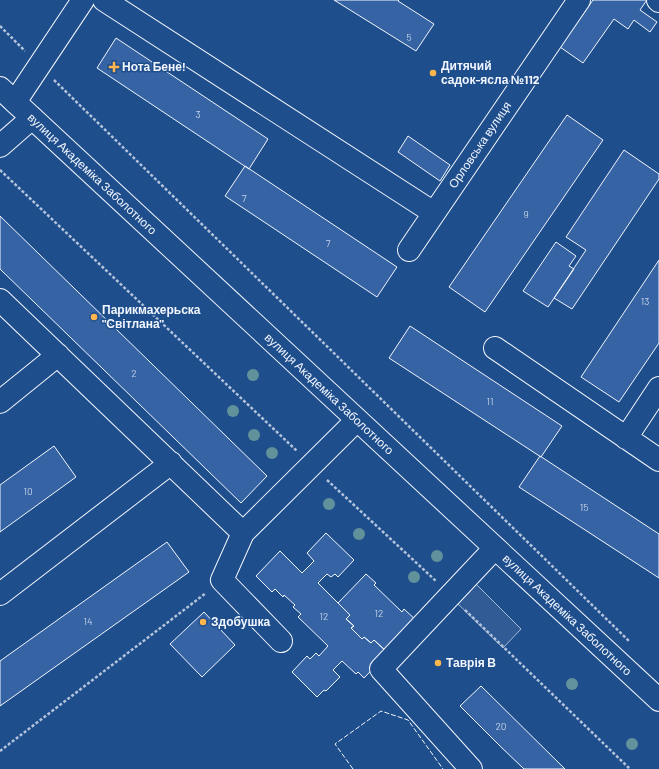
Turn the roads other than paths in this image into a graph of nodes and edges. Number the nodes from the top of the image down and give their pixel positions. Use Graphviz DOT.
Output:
graph roads {
  1 [pos="83,0"];
  2 [pos="104,0"];
  3 [pos="579,0"];
  4 [pos="7,95"];
  5 [pos="32,118"];
  6 [pos="0,146"];
  7 [pos="434,213"];
  8 [pos="409,250"];
  9 [pos="0,300"];
  10 [pos="494,348"];
  11 [pos="58,355"];
  12 [pos="659,388"];
  13 [pos="0,402"];
  14 [pos="357,420"];
  15 [pos="626,438"];
  16 [pos="659,460"];
  17 [pos="171,463"];
  18 [pos="244,533"];
  19 [pos="495,548"];
  20 [pos="0,594"];
  21 [pos="281,641"];
  22 [pos="657,694"];
  23 [pos="471,769"];
  1 -- 4 [label="main road"];
  2 -- 7 [label="main road"];
  3 -- 7 [label="main road, Орловська вулиця"];
  4 -- 5 [label="main road, вулиця Академіка Заболотного"];
  5 -- 6 [label="main road"];
  5 -- 14 [label="main road, вулиця Академіка Заболотного"];
  7 -- 8 [label="main road, Орловська вулиця"];
  9 -- 11 [label="main road"];
  10 -- 15 [label="main road"];
  11 -- 13 [label="main road"];
  11 -- 17 [label="main road"];
  12 -- 15 [label="main road"];
  14 -- 18 [label="main road"];
  14 -- 19 [label="main road, вулиця Академіка Заболотного"];
  15 -- 16 [label="main road"];
  17 -- 18 [label="main road"];
  17 -- 20 [label="main road"];
  18 -- 21 [label="main road"];
  19 -- 22 [label="main road, вулиця Академіка Заболотного"];
  19 -- 23 [label="main road"];
}
